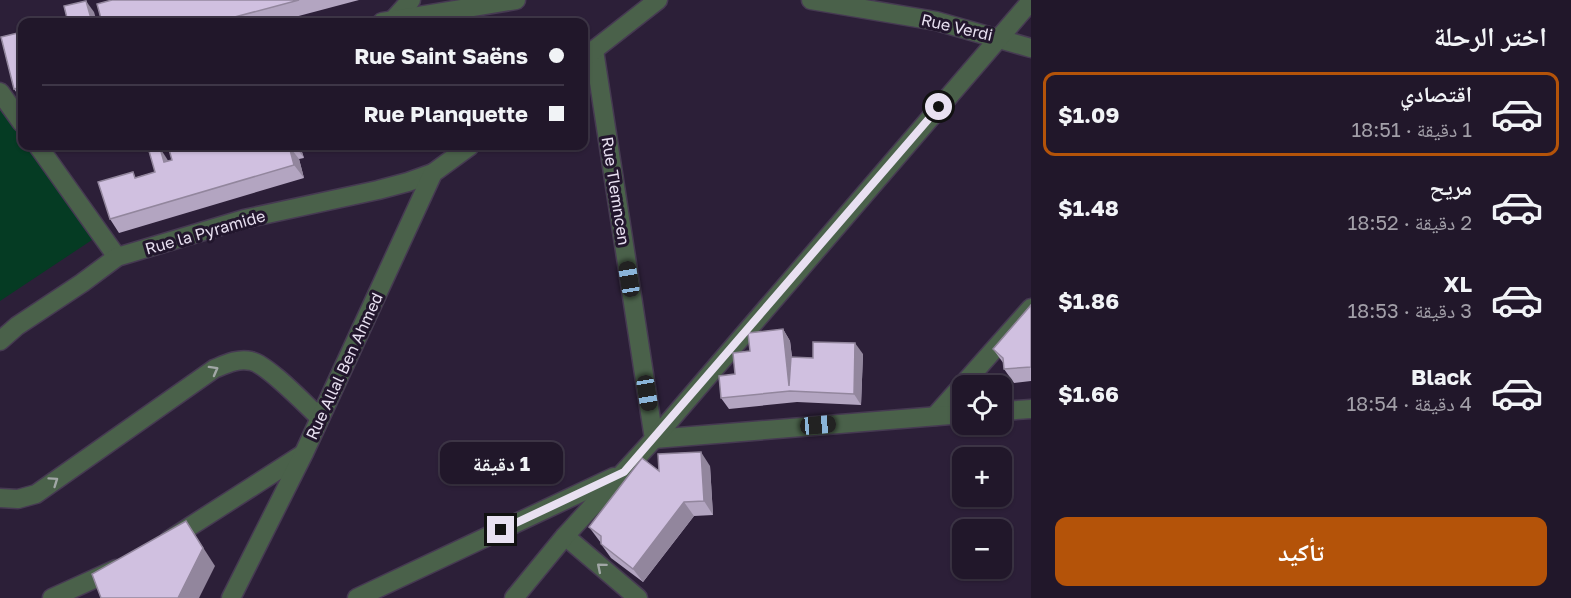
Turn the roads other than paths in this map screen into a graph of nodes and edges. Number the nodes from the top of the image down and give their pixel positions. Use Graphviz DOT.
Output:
graph roads {
  1 [pos="411,0"];
  2 [pos="516,0"];
  3 [pos="658,0"];
  4 [pos="811,0"];
  5 [pos="1031,1"];
  6 [pos="391,18"];
  7 [pos="406,18"];
  8 [pos="999,38"];
  9 [pos="1031,48"];
  10 [pos="589,54"];
  11 [pos="0,92"];
  12 [pos="18,116"];
  13 [pos="41,150"];
  14 [pos="464,150"];
  15 [pos="433,172"];
  16 [pos="117,257"];
  17 [pos="1031,308"];
  18 [pos="0,342"];
  19 [pos="1031,409"];
  20 [pos="1012,410"];
  21 [pos="952,415"];
  22 [pos="935,416"];
  23 [pos="320,418"];
  24 [pos="654,439"];
  25 [pos="304,453"];
  26 [pos="624,472"];
  27 [pos="0,498"];
  28 [pos="565,536"];
  29 [pos="151,550"];
  30 [pos="132,561"];
  31 [pos="52,598"];
  32 [pos="231,598"];
  33 [pos="357,598"];
  34 [pos="514,598"];
  35 [pos="638,598"];
  1 -- 6 [label="street"];
  2 -- 7 [label="street"];
  3 -- 10 [label="street"];
  4 -- 8 [label="street, Rue Verdi"];
  5 -- 8 [label="street"];
  8 -- 9 [label="street, Rue Verdi"];
  8 -- 24 [label="street"];
  10 -- 24 [label="street, Rue Tlemncen"];
  11 -- 12 [label="street"];
  13 -- 16 [label="street"];
  14 -- 15 [label="street"];
  15 -- 16 [label="street, Rue la Pyramide"];
  15 -- 23 [label="street, Rue Allal Ben Ahmed"];
  16 -- 18 [label="street, Rue la Pyramide"];
  17 -- 22 [label="street"];
  19 -- 20 [label="street"];
  21 -- 22 [label="street"];
  22 -- 24 [label="street"];
  23 -- 25 [label="street, Rue Allal Ben Ahmed"];
  27 -- 23 [label="street, one-way"];
  24 -- 26 [label="street"];
  25 -- 29 [label="street"];
  25 -- 32 [label="street, Rue Allal Ben Ahmed"];
  26 -- 28 [label="street"];
  26 -- 33 [label="street"];
  28 -- 34 [label="street"];
  35 -- 28 [label="street, one-way"];
  30 -- 31 [label="street"];
}
